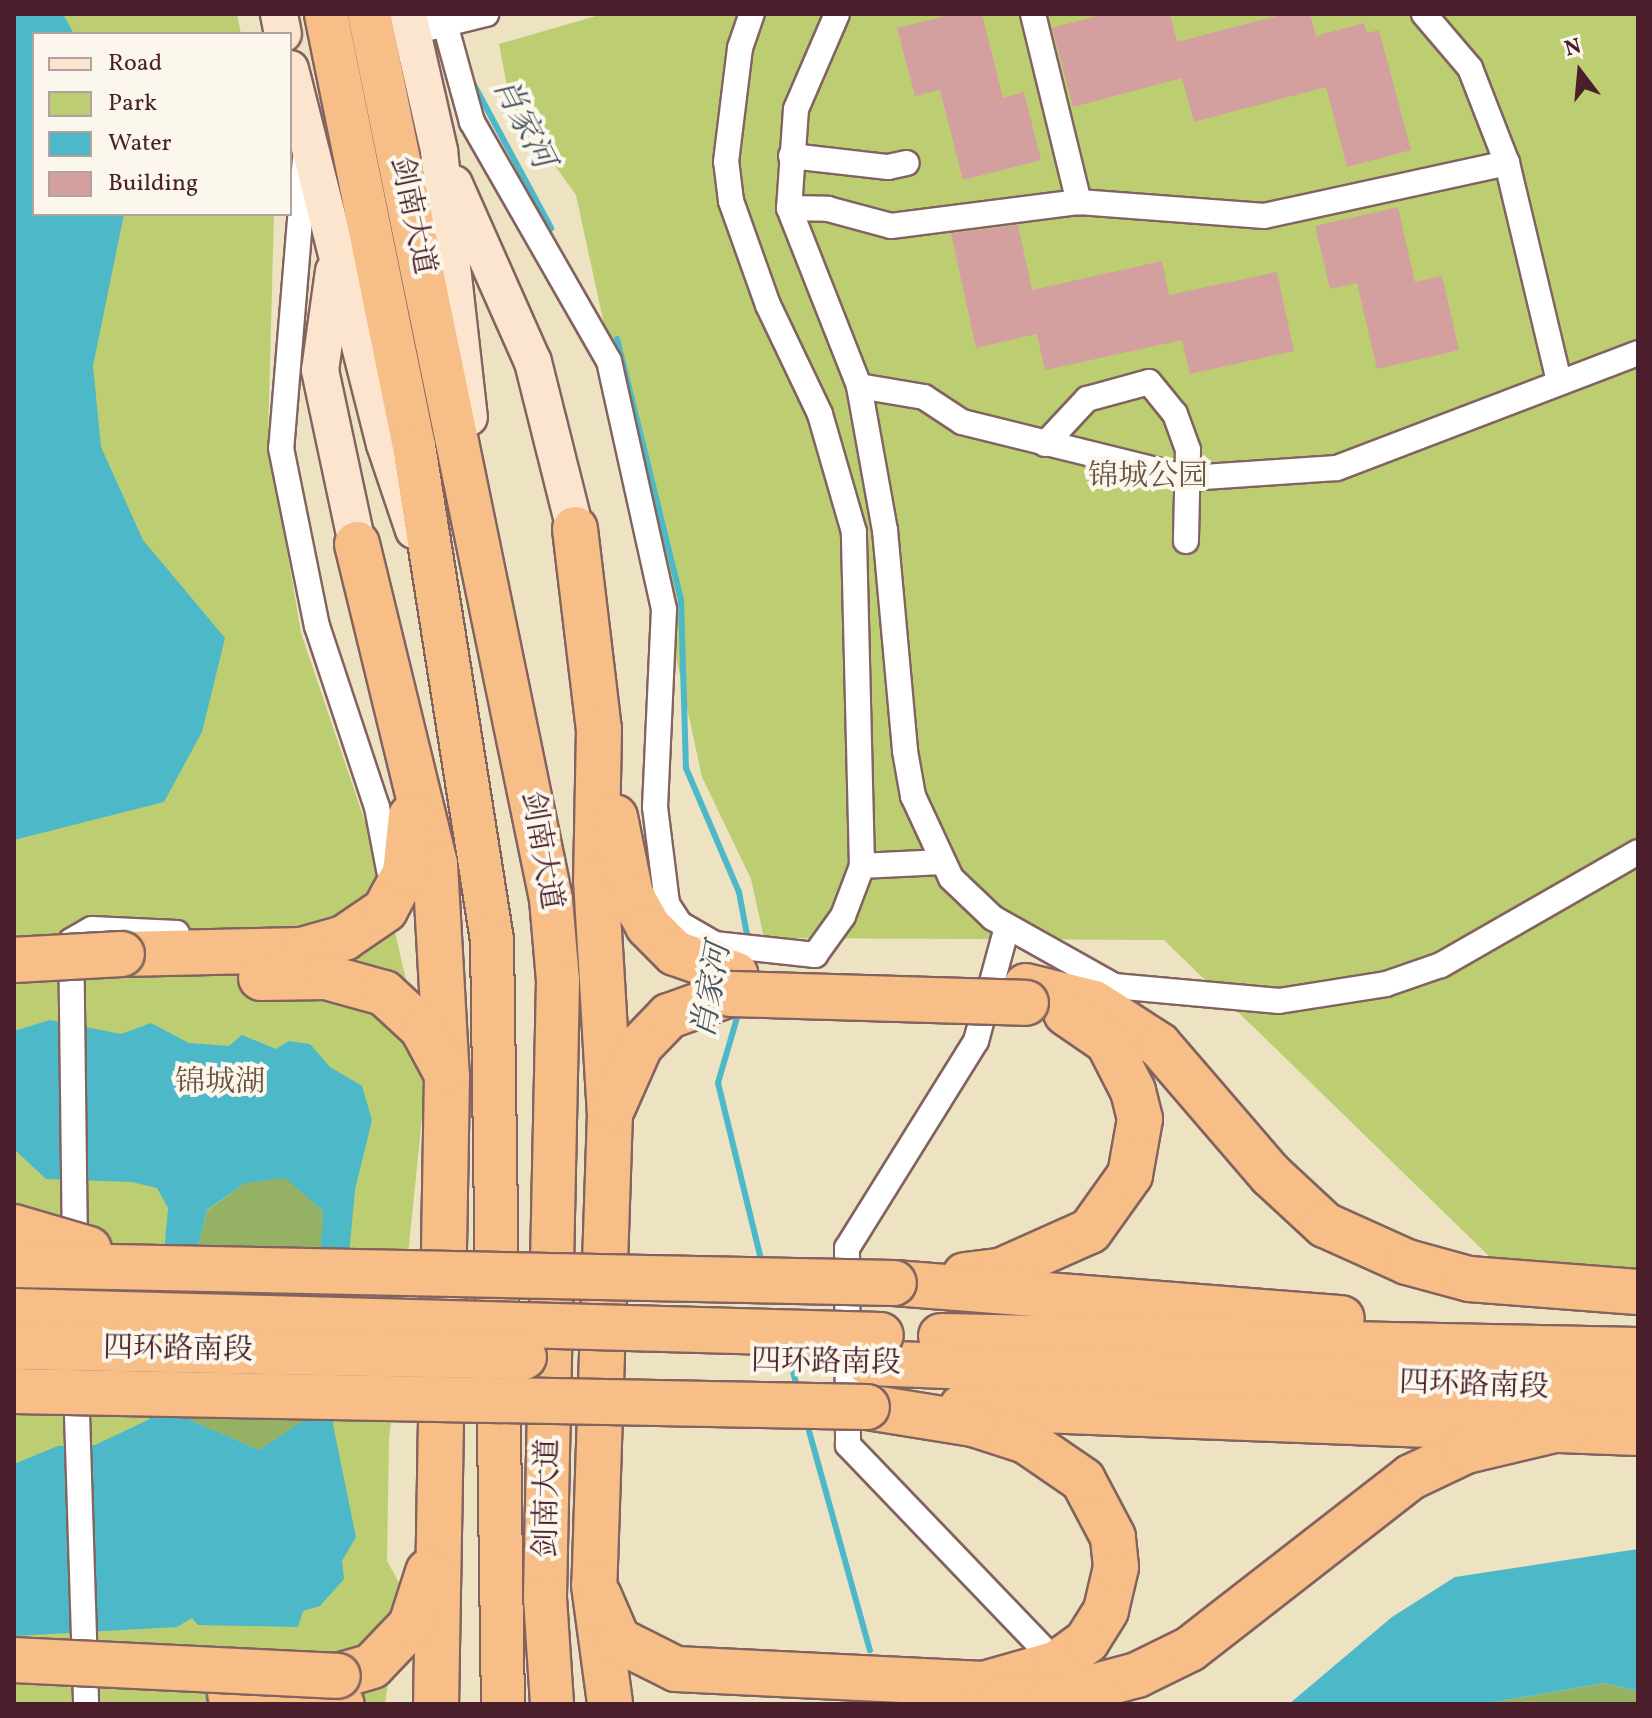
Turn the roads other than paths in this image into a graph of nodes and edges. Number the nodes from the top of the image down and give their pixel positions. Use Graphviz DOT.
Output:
graph roads {
  1 [pos="326,14"];
  2 [pos="369,14"];
  3 [pos="486,14"];
  4 [pos="752,14"];
  5 [pos="837,14"];
  6 [pos="1033,14"];
  7 [pos="1424,14"];
  8 [pos="422,24"];
  9 [pos="292,77"];
  10 [pos="307,137"];
  11 [pos="439,151"];
  12 [pos="791,156"];
  13 [pos="907,163"];
  14 [pos="1507,163"];
  15 [pos="1079,202"];
  16 [pos="789,208"];
  17 [pos="336,250"];
  18 [pos="1638,353"];
  19 [pos="1559,382"];
  20 [pos="859,386"];
  21 [pos="1045,444"];
  22 [pos="1189,478"];
  23 [pos="575,529"];
  24 [pos="1186,541"];
  25 [pos="357,544"];
  26 [pos="486,569"];
  27 [pos="430,574"];
  28 [pos="599,729"];
  29 [pos="416,770"];
  30 [pos="1638,852"];
  31 [pos="941,862"];
  32 [pos="862,866"];
  33 [pos="1007,927"];
  34 [pos="14,960"];
  35 [pos="121,966"];
  36 [pos="741,968"];
  37 [pos="14,989"];
  38 [pos="1026,994"];
  39 [pos="447,1076"];
  40 [pos="610,1113"];
  41 [pos="14,1227"];
  42 [pos="14,1265"];
  43 [pos="149,1265"];
  44 [pos="894,1283"];
  45 [pos="1638,1292"];
  46 [pos="14,1311"];
  47 [pos="14,1347"];
  48 [pos="875,1349"];
  49 [pos="1638,1349"];
  50 [pos="14,1391"];
  51 [pos="1638,1393"];
  52 [pos="203,1399"];
  53 [pos="867,1407"];
  54 [pos="14,1424"];
  55 [pos="1563,1428"];
  56 [pos="1638,1433"];
  57 [pos="439,1540"];
  58 [pos="594,1585"];
  59 [pos="1052,1658"];
  60 [pos="14,1660"];
  61 [pos="14,1683"];
  62 [pos="340,1690"];
  63 [pos="86,1704"];
  64 [pos="436,1704"];
  65 [pos="503,1704"];
  66 [pos="552,1704"];
  67 [pos="610,1704"];
  68 [pos="746,1704"];
  1 -- 27 [label="highway, 剑南大道"];
  2 -- 26 [label="highway, 剑南大道"];
  3 -- 8 [label="street"];
  4 -- 32 [label="street"];
  5 -- 12 [label="street"];
  6 -- 15 [label="street"];
  7 -- 14 [label="street"];
  8 -- 11 [label="main road"];
  8 -- 36 [label="street"];
  9 -- 10 [label="main road"];
  10 -- 17 [label="main road"];
  10 -- 63 [label="street"];
  11 -- 23 [label="main road"];
  11 -- 26 [label="main road"];
  12 -- 13 [label="street"];
  12 -- 16 [label="street"];
  14 -- 15 [label="street"];
  14 -- 19 [label="street"];
  15 -- 16 [label="street"];
  16 -- 20 [label="street"];
  17 -- 25 [label="main road"];
  17 -- 27 [label="main road"];
  18 -- 19 [label="street"];
  19 -- 22 [label="street"];
  20 -- 21 [label="street"];
  20 -- 31 [label="street"];
  21 -- 22 [label="street"];
  21 -- 22 [label="street"];
  22 -- 24 [label="street"];
  23 -- 28 [label="highway"];
  25 -- 29 [label="highway"];
  26 -- 66 [label="highway, 剑南大道"];
  27 -- 65 [label="highway, 剑南大道"];
  28 -- 36 [label="highway"];
  28 -- 40 [label="highway"];
  29 -- 35 [label="highway"];
  29 -- 39 [label="highway"];
  30 -- 33 [label="street"];
  31 -- 32 [label="street"];
  31 -- 33 [label="street"];
  32 -- 36 [label="street"];
  33 -- 59 [label="street"];
  34 -- 35 [label="highway, bridge"];
  35 -- 37 [label="highway"];
  35 -- 39 [label="highway"];
  36 -- 38 [label="highway, bridge"];
  36 -- 40 [label="highway"];
  38 -- 44 [label="highway"];
  38 -- 45 [label="highway"];
  39 -- 57 [label="highway"];
  40 -- 58 [label="highway"];
  41 -- 43 [label="highway, bridge"];
  42 -- 43 [label="highway, bridge"];
  43 -- 44 [label="highway, bridge"];
  44 -- 49 [label="highway"];
  46 -- 48 [label="highway, 四环路南段, bridge"];
  47 -- 48 [label="highway, 四环路南段, bridge"];
  48 -- 49 [label="highway, 四环路南段"];
  48 -- 51 [label="highway, 四环路南段"];
  50 -- 52 [label="highway, bridge"];
  52 -- 53 [label="highway, bridge"];
  52 -- 54 [label="highway"];
  53 -- 55 [label="highway"];
  53 -- 58 [label="highway"];
  55 -- 56 [label="highway"];
  55 -- 68 [label="highway"];
  57 -- 62 [label="highway"];
  57 -- 64 [label="highway"];
  58 -- 67 [label="highway"];
  60 -- 62 [label="highway, bridge"];
  61 -- 62 [label="highway"];
}
